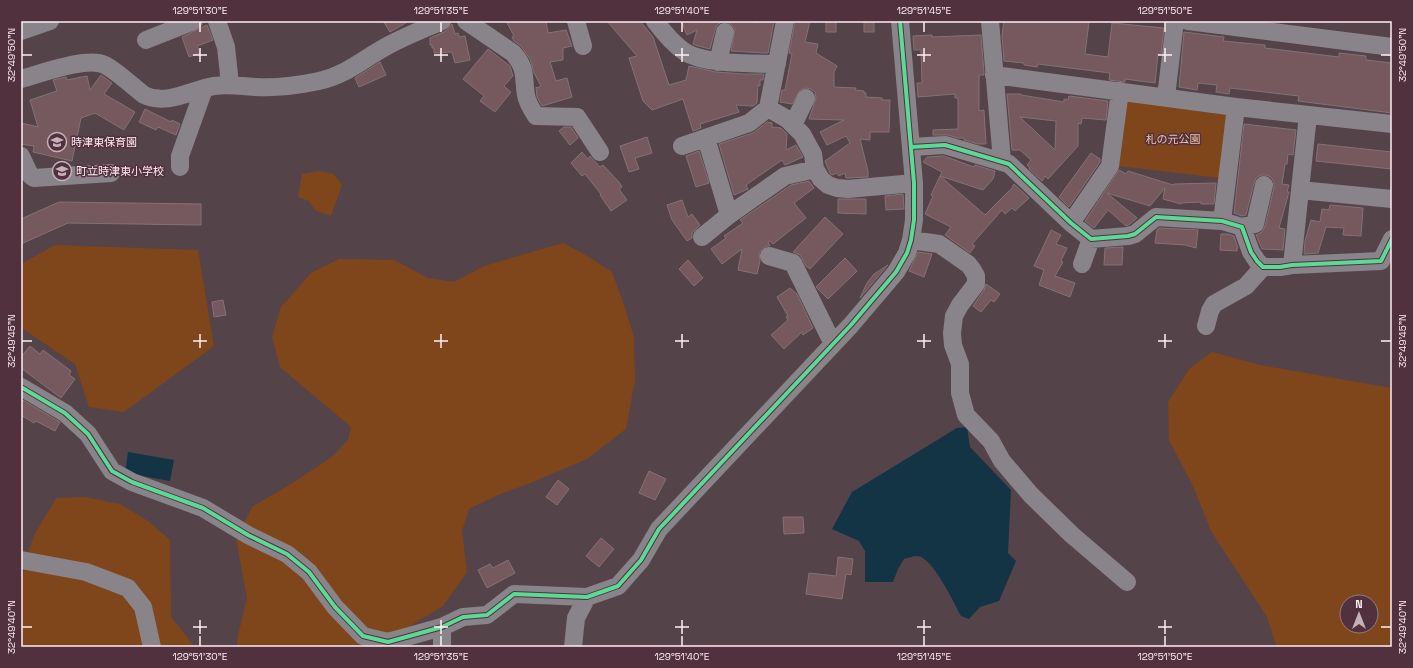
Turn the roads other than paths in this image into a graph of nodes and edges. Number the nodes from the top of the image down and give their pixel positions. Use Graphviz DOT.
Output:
graph roads {
  1 [pos="50,21"];
  2 [pos="194,21"];
  3 [pos="216,21"];
  4 [pos="442,21"];
  5 [pos="466,21"];
  6 [pos="576,21"];
  7 [pos="655,21"];
  8 [pos="785,21"];
  9 [pos="900,21"];
  10 [pos="990,21"];
  11 [pos="1175,21"];
  12 [pos="1188,21"];
  13 [pos="21,31"];
  14 [pos="725,32"];
  15 [pos="146,40"];
  16 [pos="583,46"];
  17 [pos="1392,47"];
  18 [pos="718,62"];
  19 [pos="777,64"];
  20 [pos="994,75"];
  21 [pos="21,79"];
  22 [pos="230,84"];
  23 [pos="204,89"];
  24 [pos="1120,91"];
  25 [pos="1166,97"];
  26 [pos="806,98"];
  27 [pos="1236,107"];
  28 [pos="768,108"];
  29 [pos="1308,114"];
  30 [pos="1392,124"];
  31 [pos="794,125"];
  32 [pos="706,138"];
  33 [pos="682,146"];
  34 [pos="911,147"];
  35 [pos="600,152"];
  36 [pos="21,158"];
  37 [pos="1002,161"];
  38 [pos="180,167"];
  39 [pos="815,169"];
  40 [pos="111,173"];
  41 [pos="914,183"];
  42 [pos="1264,184"];
  43 [pos="1300,190"];
  44 [pos="1392,199"];
  45 [pos="729,215"];
  46 [pos="1222,220"];
  47 [pos="1071,223"];
  48 [pos="1242,227"];
  49 [pos="702,237"];
  50 [pos="1091,239"];
  51 [pos="1392,239"];
  52 [pos="911,240"];
  53 [pos="770,256"];
  54 [pos="1082,264"];
  55 [pos="1292,265"];
  56 [pos="1387,266"];
  57 [pos="1263,267"];
  58 [pos="1206,326"];
  59 [pos="833,344"];
  60 [pos="21,387"];
  61 [pos="21,560"];
  62 [pos="1127,582"];
  63 [pos="587,597"];
  64 [pos="442,626"];
  65 [pos="152,647"];
  66 [pos="442,647"];
  67 [pos="573,647"];
  1 -- 13 [label="street"];
  2 -- 15 [label="street"];
  3 -- 22 [label="street"];
  4 -- 22 [label="street"];
  5 -- 35 [label="street"];
  6 -- 16 [label="street"];
  7 -- 18 [label="street"];
  8 -- 19 [label="street"];
  9 -- 34 [label="street"];
  10 -- 20 [label="street"];
  11 -- 25 [label="street"];
  12 -- 17 [label="street"];
  14 -- 18 [label="street"];
  18 -- 19 [label="street"];
  19 -- 28 [label="street"];
  20 -- 24 [label="street"];
  20 -- 37 [label="street"];
  21 -- 23 [label="street"];
  22 -- 23 [label="street"];
  23 -- 38 [label="street"];
  24 -- 25 [label="street"];
  24 -- 47 [label="street"];
  25 -- 27 [label="street"];
  26 -- 31 [label="street"];
  27 -- 29 [label="street"];
  27 -- 46 [label="street"];
  28 -- 31 [label="street"];
  28 -- 32 [label="street"];
  29 -- 30 [label="street"];
  29 -- 43 [label="street"];
  31 -- 39 [label="street"];
  32 -- 33 [label="street"];
  32 -- 45 [label="street"];
  34 -- 37 [label="street"];
  34 -- 41 [label="street"];
  36 -- 40 [label="street"];
  37 -- 47 [label="street"];
  39 -- 41 [label="street"];
  39 -- 45 [label="street"];
  41 -- 52 [label="street"];
  42 -- 48 [label="street"];
  43 -- 44 [label="street"];
  43 -- 55 [label="street"];
  45 -- 49 [label="street"];
  46 -- 48 [label="street"];
  46 -- 50 [label="street"];
  47 -- 50 [label="street"];
  48 -- 57 [label="street"];
  50 -- 54 [label="street"];
  51 -- 56 [label="street"];
  52 -- 59 [label="street"];
  52 -- 62 [label="street"];
  53 -- 59 [label="street"];
  55 -- 56 [label="street"];
  55 -- 57 [label="street"];
  57 -- 58 [label="street"];
  59 -- 63 [label="street"];
  60 -- 64 [label="street"];
  61 -- 65 [label="street"];
  63 -- 64 [label="street"];
  63 -- 67 [label="street"];
  64 -- 66 [label="street"];
}
